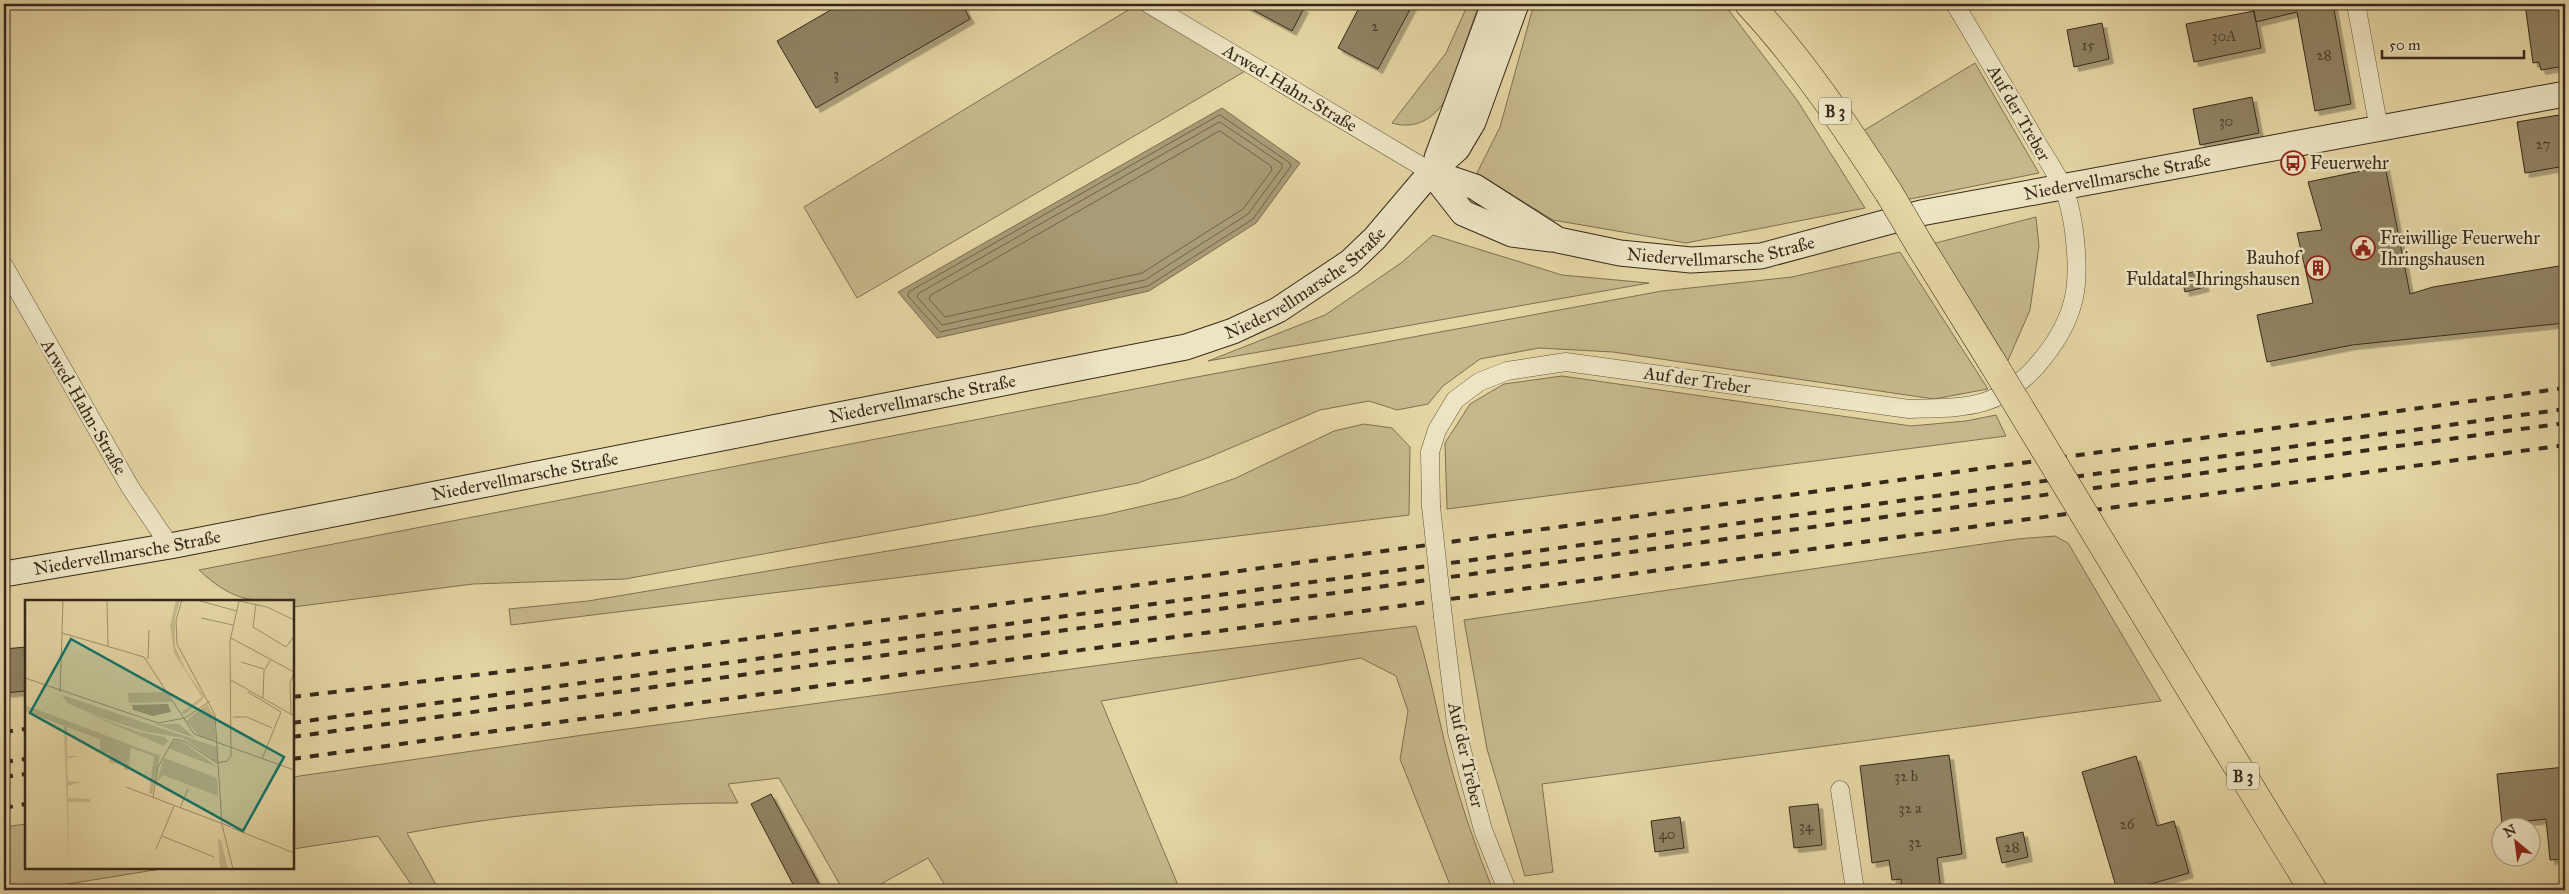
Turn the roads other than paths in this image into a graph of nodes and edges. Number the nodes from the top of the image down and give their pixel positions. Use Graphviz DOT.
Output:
graph roads {
  1 [pos="1149,4"];
  2 [pos="1494,4"];
  3 [pos="1516,4"];
  4 [pos="1750,4"];
  5 [pos="1955,4"];
  6 [pos="2356,4"];
  7 [pos="2565,94"];
  8 [pos="2379,129"];
  9 [pos="1431,172"];
  10 [pos="2062,189"];
  11 [pos="4,266"];
  12 [pos="170,546"];
  13 [pos="4,574"];
  14 [pos="1840,790"];
  15 [pos="1507,890"];
  16 [pos="1855,890"];
  17 [pos="2313,890"];
  1 -- 9 [label="street, Arwed-Hahn-Straße"];
  2 -- 9 [label="main road"];
  3 -- 9 [label="main road"];
  4 -- 17 [label="main road, B 3, bridge"];
  5 -- 10 [label="street, Auf der Treber"];
  6 -- 8 [label="street"];
  7 -- 8 [label="main road, Niedervellmarsche Straße"];
  8 -- 10 [label="main road, Niedervellmarsche Straße"];
  9 -- 10 [label="main road, Niedervellmarsche Straße"];
  9 -- 12 [label="main road, Niedervellmarsche Straße"];
  10 -- 15 [label="street, Auf der Treber, bridge"];
  11 -- 12 [label="street, Arwed-Hahn-Straße"];
  12 -- 13 [label="main road, Niedervellmarsche Straße"];
  14 -- 16 [label="street"];
}
